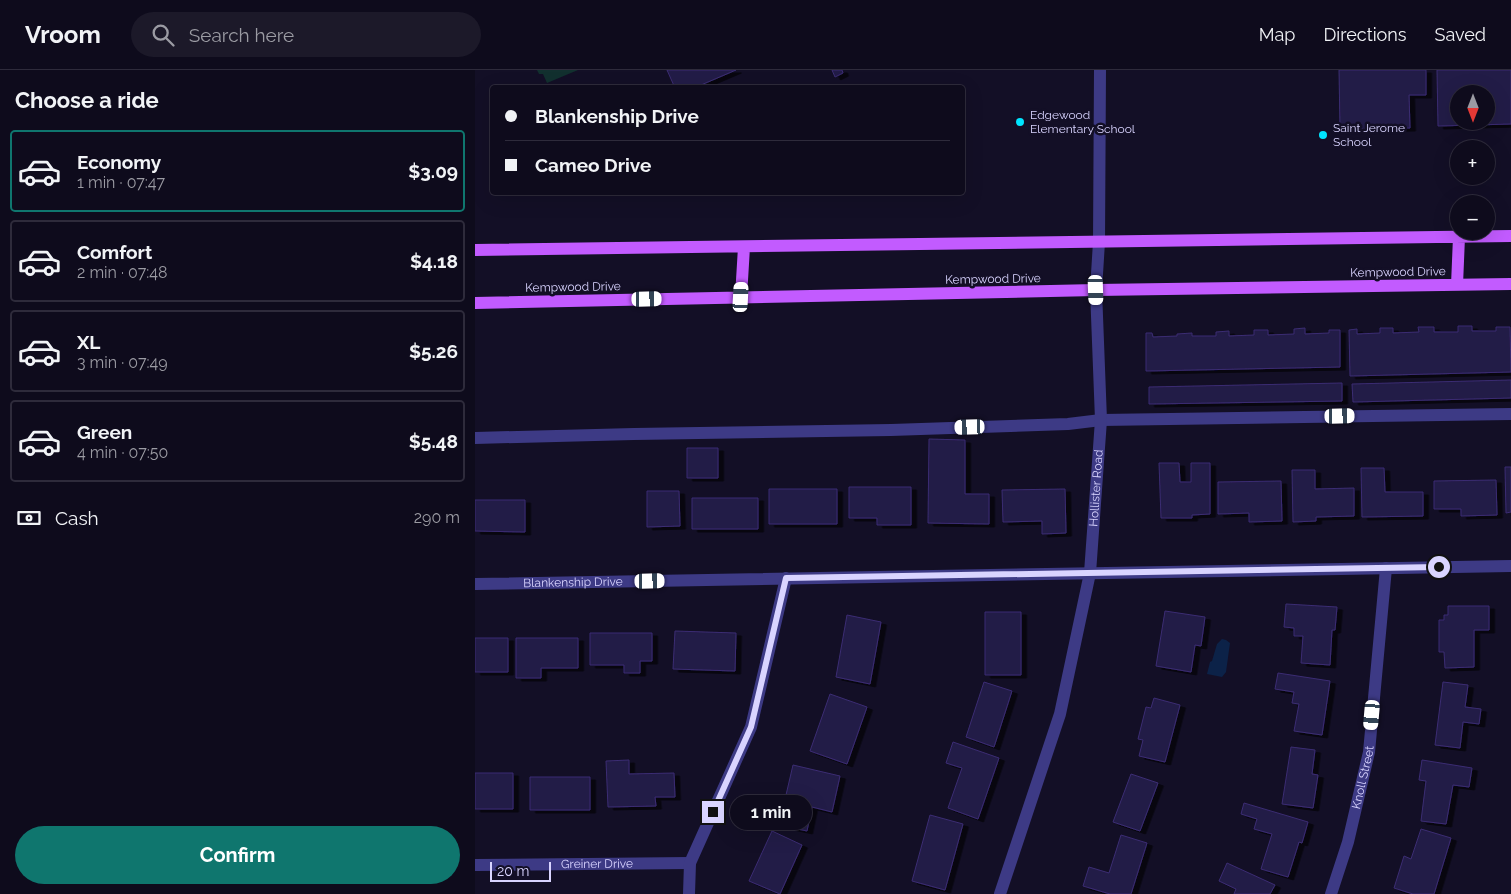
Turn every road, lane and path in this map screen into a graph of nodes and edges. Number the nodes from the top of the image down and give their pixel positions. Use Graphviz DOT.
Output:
graph roads {
  1 [pos="1100,70"];
  2 [pos="1495,236"];
  3 [pos="1511,236"];
  4 [pos="1450,237"];
  5 [pos="1459,240"];
  6 [pos="1099,242"];
  7 [pos="743,247"];
  8 [pos="475,250"];
  9 [pos="1511,284"];
  10 [pos="1457,285"];
  11 [pos="1096,290"];
  12 [pos="741,297"];
  13 [pos="475,303"];
  14 [pos="1511,414"];
  15 [pos="1101,420"];
  16 [pos="475,438"];
  17 [pos="1511,566"];
  18 [pos="1386,568"];
  19 [pos="1090,573"];
  20 [pos="786,578"];
  21 [pos="475,584"];
  22 [pos="691,863"];
  23 [pos="475,865"];
  24 [pos="689,894"];
  25 [pos="1000,894"];
  26 [pos="1331,894"];
  1 -- 6 [label="street, Hollister Road"];
  2 -- 3 [label="main road"];
  4 -- 6 [label="main road"];
  5 -- 10 [label="main road"];
  6 -- 7 [label="main road"];
  6 -- 11 [label="street, Hollister Road"];
  7 -- 8 [label="main road"];
  7 -- 12 [label="main road"];
  9 -- 10 [label="main road, Kempwood Drive"];
  10 -- 11 [label="main road, Kempwood Drive"];
  11 -- 12 [label="main road, Kempwood Drive"];
  11 -- 15 [label="street, Hollister Road"];
  12 -- 13 [label="main road, Kempwood Drive"];
  14 -- 15 [label="street"];
  15 -- 16 [label="street"];
  15 -- 19 [label="street, Hollister Road"];
  17 -- 18 [label="street, Blankenship Drive"];
  18 -- 19 [label="street, Blankenship Drive"];
  18 -- 26 [label="street, Knoll Street"];
  19 -- 20 [label="street, Blankenship Drive"];
  19 -- 25 [label="street, Hollister Road"];
  20 -- 21 [label="street, Blankenship Drive"];
  20 -- 22 [label="street"];
  22 -- 23 [label="street, Greiner Drive"];
  22 -- 24 [label="street"];
}
